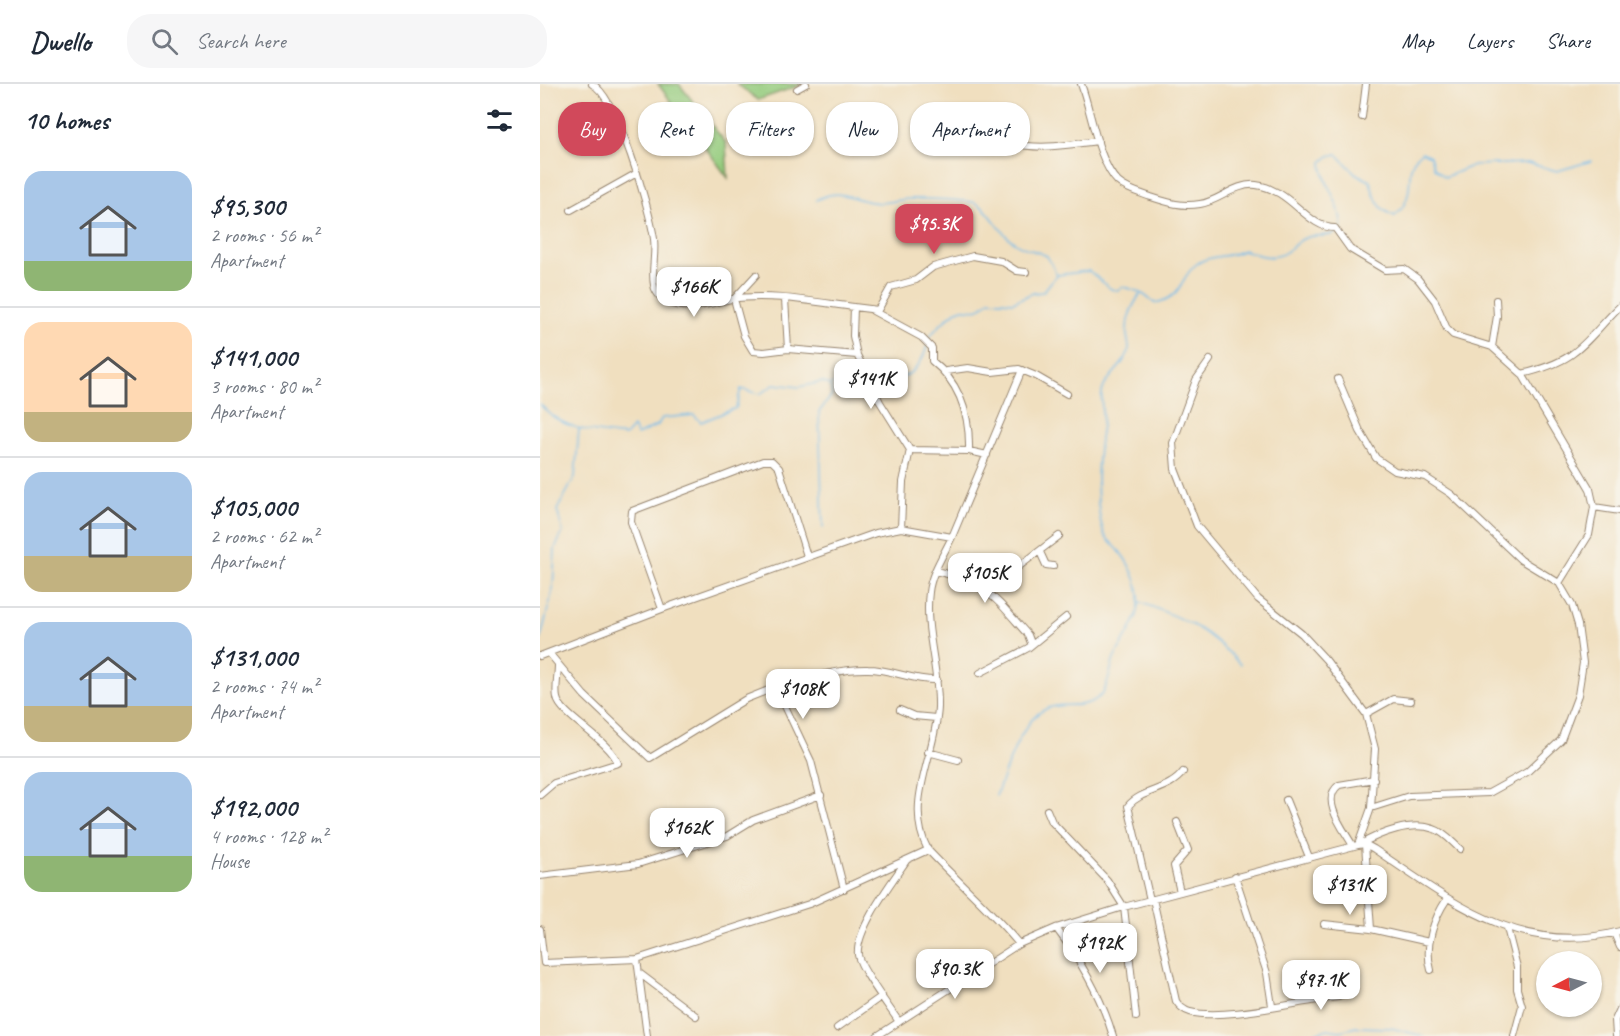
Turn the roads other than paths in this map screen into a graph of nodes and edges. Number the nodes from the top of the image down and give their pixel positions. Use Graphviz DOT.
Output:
graph roads {
  1 [pos="592,84"];
  2 [pos="806,84"];
  3 [pos="1366,84"];
  4 [pos="1081,85"];
  5 [pos="797,89"];
  6 [pos="1362,117"];
  7 [pos="1098,141"];
  8 [pos="1030,145"];
  9 [pos="637,173"];
  10 [pos="571,210"];
  11 [pos="1026,272"];
  12 [pos="756,275"];
  13 [pos="734,299"];
  14 [pos="785,299"];
  15 [pos="1496,300"];
  16 [pos="1620,306"];
  17 [pos="854,307"];
  18 [pos="871,310"];
  19 [pos="1492,347"];
  20 [pos="788,349"];
  21 [pos="857,355"];
  22 [pos="1210,360"];
  23 [pos="1022,370"];
  24 [pos="946,371"];
  25 [pos="1522,374"];
  26 [pos="1338,379"];
  27 [pos="1067,394"];
  28 [pos="910,450"];
  29 [pos="969,451"];
  30 [pos="987,455"];
  31 [pos="1594,507"];
  32 [pos="1620,511"];
  33 [pos="901,528"];
  34 [pos="1059,536"];
  35 [pos="952,537"];
  36 [pos="1040,552"];
  37 [pos="807,556"];
  38 [pos="1053,566"];
  39 [pos="936,571"];
  40 [pos="1559,583"];
  41 [pos="988,590"];
  42 [pos="662,609"];
  43 [pos="1066,616"];
  44 [pos="1031,643"];
  45 [pos="549,653"];
  46 [pos="540,656"];
  47 [pos="558,665"];
  48 [pos="980,674"];
  49 [pos="937,680"];
  50 [pos="776,687"];
  51 [pos="1411,701"];
  52 [pos="900,710"];
  53 [pos="1366,714"];
  54 [pos="936,718"];
  55 [pos="928,752"];
  56 [pos="958,760"];
  57 [pos="1183,772"];
  58 [pos="1374,779"];
  59 [pos="540,795"];
  60 [pos="821,795"];
  61 [pos="1286,800"];
  62 [pos="1371,808"];
  63 [pos="1047,810"];
  64 [pos="1177,822"];
  65 [pos="1359,845"];
  66 [pos="1460,849"];
  67 [pos="928,850"];
  68 [pos="1309,856"];
  69 [pos="907,860"];
  70 [pos="540,876"];
  71 [pos="1235,876"];
  72 [pos="844,889"];
  73 [pos="1180,892"];
  74 [pos="1447,899"];
  75 [pos="1151,900"];
  76 [pos="1124,907"];
  77 [pos="1324,924"];
  78 [pos="1056,928"];
  79 [pos="1508,928"];
  80 [pos="540,929"];
  81 [pos="1371,929"];
  82 [pos="1617,932"];
  83 [pos="1429,942"];
  84 [pos="1019,944"];
  85 [pos="1620,947"];
  86 [pos="638,959"];
  87 [pos="542,963"];
  88 [pos="1431,970"];
  89 [pos="639,973"];
  90 [pos="882,996"];
  91 [pos="1339,997"];
  92 [pos="1272,1006"];
  93 [pos="1620,1009"];
  94 [pos="696,1016"];
  95 [pos="1136,1017"];
  96 [pos="899,1022"];
  97 [pos="837,1028"];
  98 [pos="647,1036"];
  99 [pos="878,1036"];
  100 [pos="1113,1036"];
  101 [pos="1514,1036"];
  102 [pos="1616,1036"];
  1 -- 9 [label="street"];
  2 -- 5 [label="street"];
  3 -- 6 [label="street"];
  4 -- 7 [label="street"];
  7 -- 8 [label="street"];
  7 -- 19 [label="street"];
  9 -- 10 [label="street"];
  9 -- 13 [label="street"];
  11 -- 18 [label="street"];
  12 -- 13 [label="street"];
  13 -- 14 [label="street"];
  13 -- 20 [label="street"];
  14 -- 17 [label="street"];
  14 -- 20 [label="street"];
  15 -- 19 [label="street"];
  16 -- 25 [label="street"];
  17 -- 18 [label="street"];
  17 -- 21 [label="street"];
  18 -- 24 [label="street"];
  19 -- 25 [label="street"];
  20 -- 21 [label="street"];
  21 -- 28 [label="street"];
  22 -- 53 [label="street"];
  23 -- 24 [label="street"];
  23 -- 27 [label="street"];
  23 -- 30 [label="street"];
  24 -- 29 [label="street"];
  25 -- 31 [label="street"];
  26 -- 40 [label="street"];
  28 -- 29 [label="street"];
  28 -- 33 [label="street"];
  29 -- 30 [label="street"];
  30 -- 35 [label="street"];
  31 -- 32 [label="street"];
  31 -- 40 [label="street"];
  33 -- 35 [label="street"];
  33 -- 37 [label="street"];
  34 -- 36 [label="street"];
  35 -- 39 [label="street"];
  36 -- 38 [label="street"];
  36 -- 41 [label="street"];
  37 -- 42 [label="street"];
  37 -- 42 [label="street"];
  39 -- 41 [label="street"];
  39 -- 49 [label="street"];
  40 -- 62 [label="street"];
  41 -- 44 [label="street"];
  42 -- 45 [label="street"];
  43 -- 44 [label="street"];
  44 -- 48 [label="street"];
  45 -- 46 [label="street"];
  45 -- 47 [label="street"];
  47 -- 50 [label="street"];
  47 -- 59 [label="street"];
  49 -- 50 [label="street"];
  49 -- 54 [label="street"];
  50 -- 60 [label="street"];
  51 -- 53 [label="street"];
  52 -- 54 [label="street"];
  53 -- 58 [label="street"];
  54 -- 55 [label="street"];
  55 -- 56 [label="street"];
  55 -- 67 [label="street"];
  57 -- 75 [label="street"];
  58 -- 62 [label="street"];
  58 -- 65 [label="street"];
  60 -- 70 [label="street"];
  60 -- 72 [label="street"];
  61 -- 68 [label="street"];
  62 -- 65 [label="street"];
  63 -- 76 [label="street"];
  64 -- 73 [label="street"];
  65 -- 66 [label="street"];
  65 -- 68 [label="street"];
  65 -- 74 [label="street"];
  65 -- 81 [label="street"];
  67 -- 69 [label="street"];
  67 -- 84 [label="street"];
  68 -- 71 [label="street"];
  69 -- 72 [label="street"];
  69 -- 90 [label="street"];
  71 -- 73 [label="street"];
  71 -- 92 [label="street"];
  72 -- 86 [label="street"];
  73 -- 75 [label="street"];
  74 -- 79 [label="street"];
  74 -- 83 [label="street"];
  75 -- 76 [label="street"];
  75 -- 92 [label="street"];
  76 -- 78 [label="street"];
  76 -- 95 [label="street"];
  77 -- 81 [label="street"];
  78 -- 84 [label="street"];
  78 -- 100 [label="street"];
  79 -- 82 [label="street"];
  79 -- 101 [label="street"];
  80 -- 87 [label="street"];
  81 -- 83 [label="street"];
  82 -- 85 [label="street"];
  83 -- 88 [label="street"];
  84 -- 96 [label="street"];
  86 -- 87 [label="street"];
  86 -- 89 [label="street"];
  89 -- 94 [label="street"];
  89 -- 98 [label="street"];
  90 -- 96 [label="street"];
  90 -- 97 [label="street"];
  91 -- 92 [label="street"];
  93 -- 102 [label="street"];
  96 -- 99 [label="street"];
}
